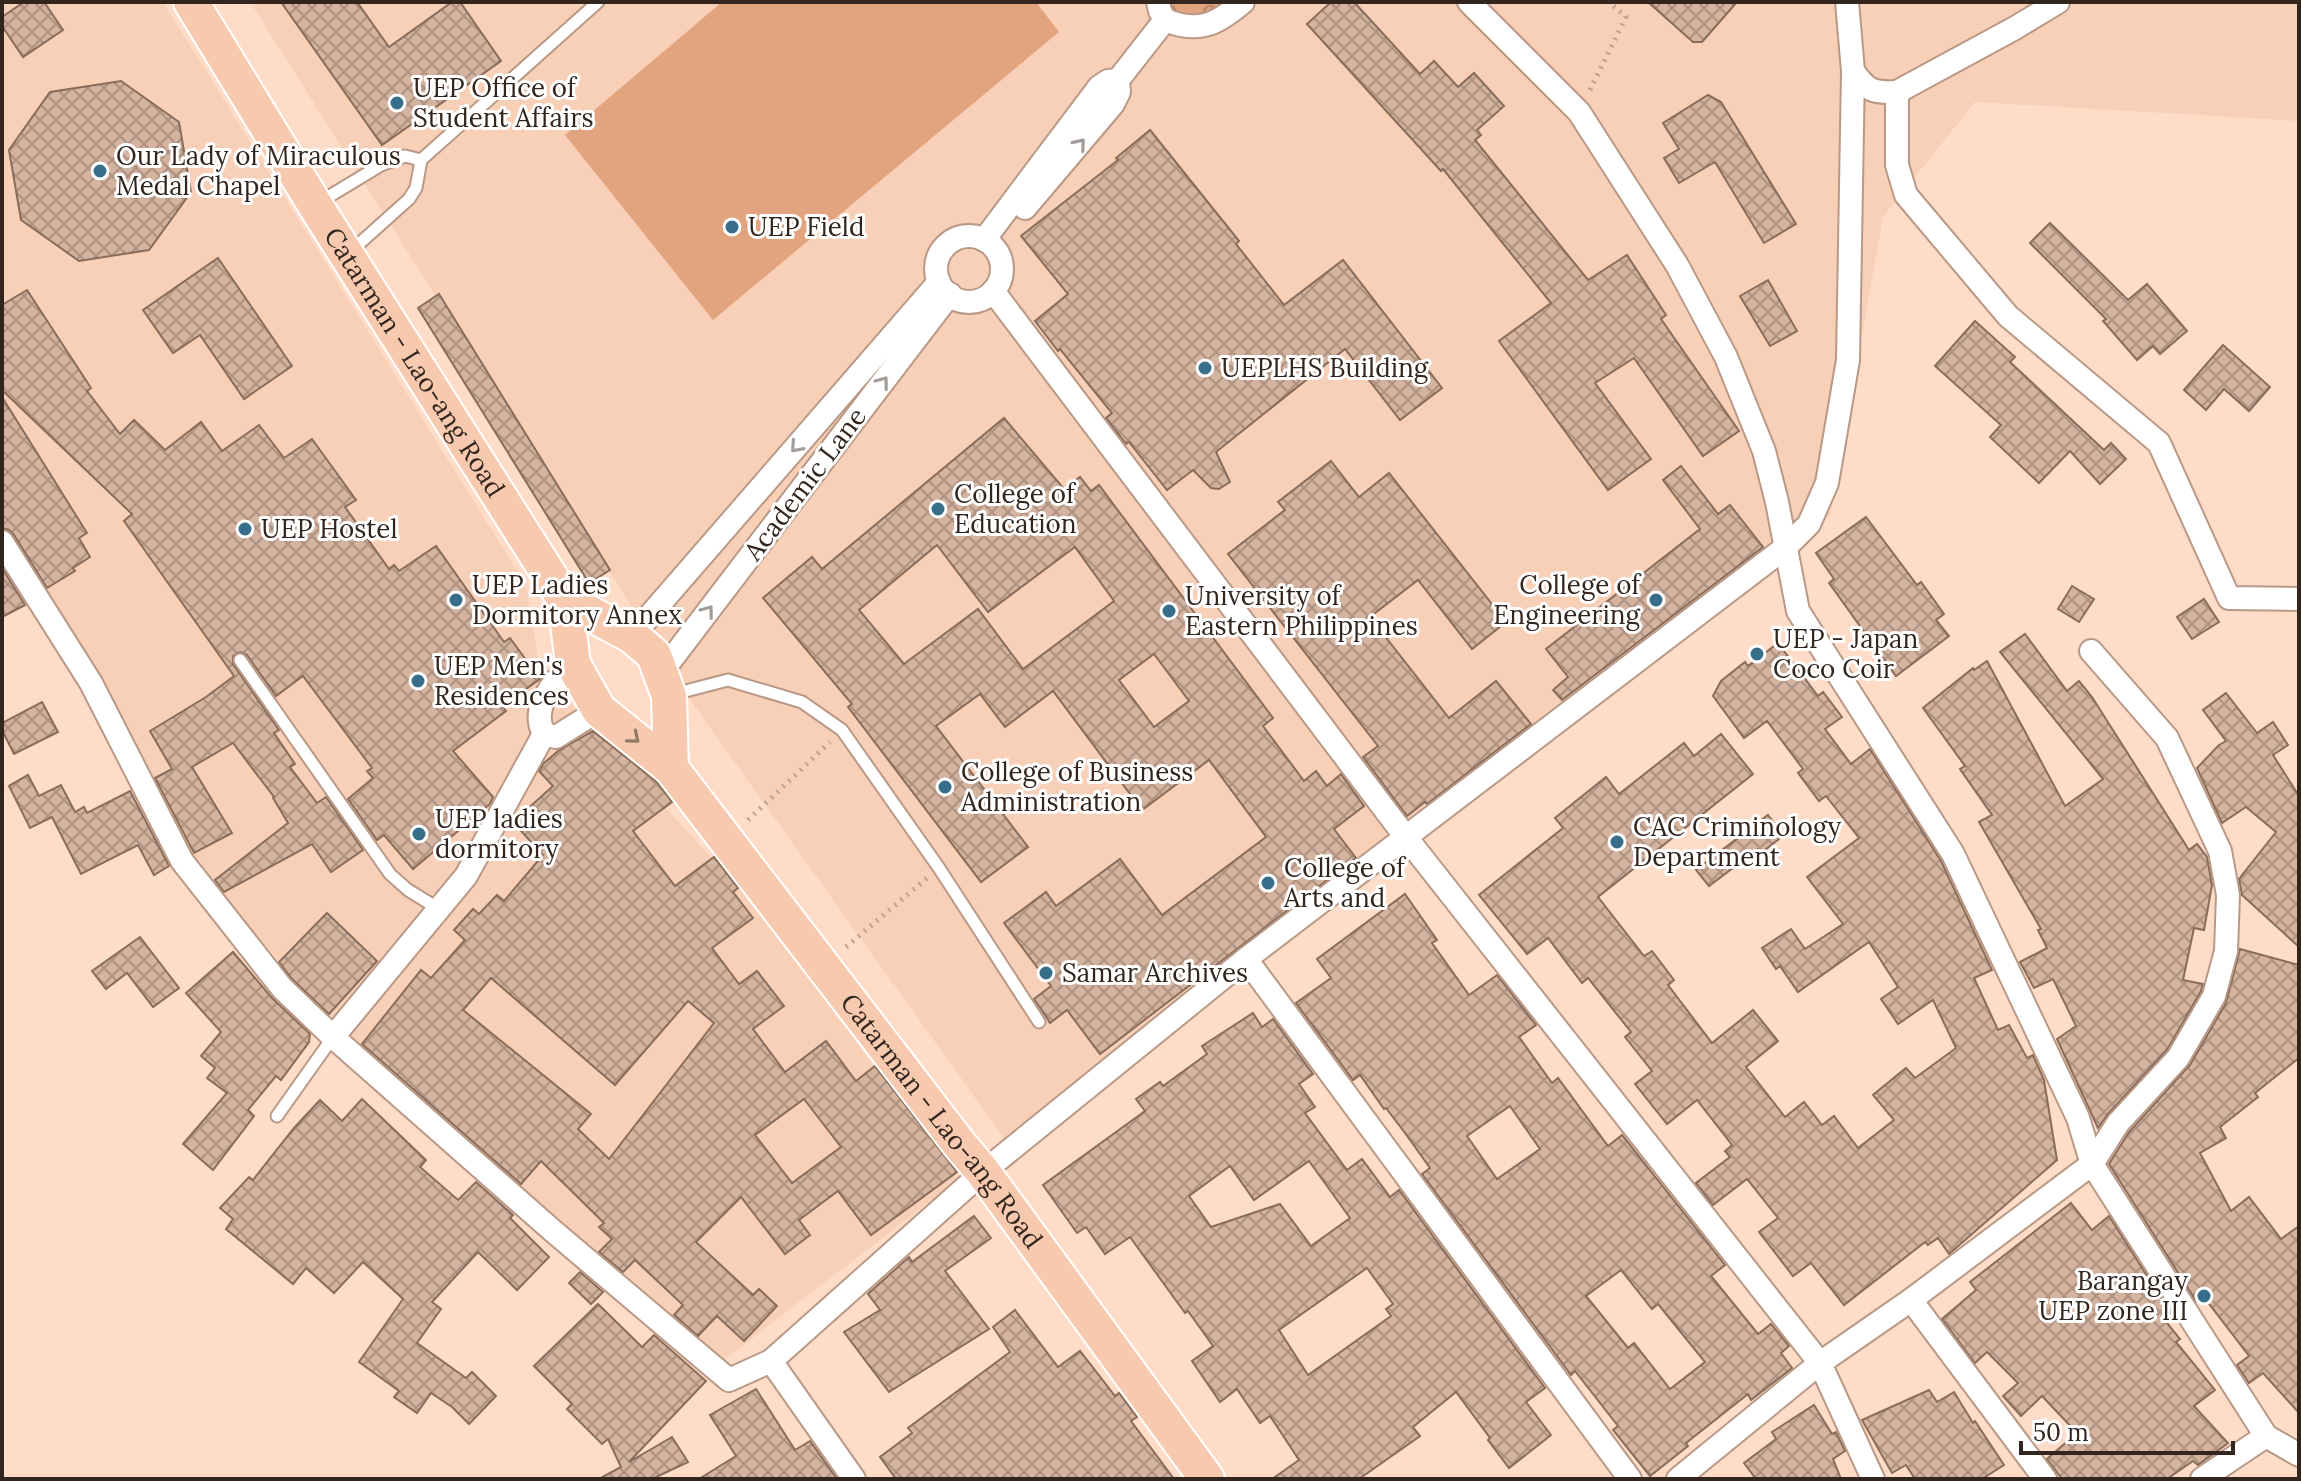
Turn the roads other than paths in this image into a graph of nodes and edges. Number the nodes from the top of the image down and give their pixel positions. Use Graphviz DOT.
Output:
graph roads {
  1 [pos="191,2"];
  2 [pos="598,2"];
  3 [pos="1243,2"];
  4 [pos="1469,2"];
  5 [pos="1847,2"];
  6 [pos="2058,2"];
  7 [pos="1161,11"];
  8 [pos="1853,71"];
  9 [pos="1897,92"];
  10 [pos="421,160"];
  11 [pos="315,205"];
  12 [pos="989,243"];
  13 [pos="347,254"];
  14 [pos="944,288"];
  15 [pos="993,291"];
  16 [pos="843,393"];
  17 [pos="863,409"];
  18 [pos="2,542"];
  19 [pos="1786,547"];
  20 [pos="2299,599"];
  21 [pos="565,600"];
  22 [pos="632,636"];
  23 [pos="2091,651"];
  24 [pos="240,660"];
  25 [pos="573,664"];
  26 [pos="665,684"];
  27 [pos="599,710"];
  28 [pos="544,734"];
  29 [pos="671,768"];
  30 [pos="1405,836"];
  31 [pos="439,909"];
  32 [pos="1246,959"];
  33 [pos="1039,1022"];
  34 [pos="333,1037"];
  35 [pos="277,1116"];
  36 [pos="2092,1164"];
  37 [pos="983,1172"];
  38 [pos="1911,1300"];
  39 [pos="771,1361"];
  40 [pos="1820,1363"];
  41 [pos="2266,1436"];
  42 [pos="2299,1455"];
  43 [pos="854,1479"];
  44 [pos="1207,1479"];
  45 [pos="1630,1479"];
  46 [pos="1678,1479"];
  47 [pos="1873,1479"];
  48 [pos="2045,1479"];
  49 [pos="2202,1479"];
  1 -- 11 [label="main road, Catarman - Lao-ang Road"];
  2 -- 10 [label="lane"];
  3 -- 7 [label="street"];
  4 -- 19 [label="street"];
  5 -- 8 [label="street"];
  6 -- 9 [label="street"];
  7 -- 12 [label="street"];
  8 -- 9 [label="street"];
  8 -- 19 [label="street"];
  9 -- 20 [label="street"];
  10 -- 11 [label="lane"];
  10 -- 13 [label="lane"];
  11 -- 13 [label="main road, Catarman - Lao-ang Road"];
  12 -- 14 [label="street"];
  12 -- 15 [label="street"];
  13 -- 21 [label="main road, Catarman - Lao-ang Road"];
  14 -- 15 [label="street"];
  14 -- 16 [label="street, Academic Lane"];
  17 -- 14 [label="street, Academic Lane, one-way"];
  15 -- 30 [label="street"];
  16 -- 17 [label="street"];
  16 -- 22 [label="street, Academic Lane, one-way"];
  26 -- 17 [label="street, Academic Lane, one-way"];
  18 -- 34 [label="street"];
  19 -- 30 [label="street"];
  19 -- 36 [label="street"];
  21 -- 22 [label="main road, Catarman - Lao-ang Road"];
  21 -- 25 [label="main road, Catarman - Lao-ang Road"];
  22 -- 26 [label="main road, Catarman - Lao-ang Road"];
  23 -- 36 [label="street"];
  24 -- 31 [label="lane"];
  25 -- 27 [label="main road, Catarman - Lao-ang Road"];
  25 -- 28 [label="street"];
  26 -- 29 [label="main road"];
  26 -- 33 [label="lane"];
  27 -- 28 [label="street"];
  27 -- 29 [label="main road, Catarman - Lao-ang Road, one-way"];
  28 -- 31 [label="street"];
  29 -- 37 [label="main road, Catarman - Lao-ang Road"];
  30 -- 32 [label="street"];
  30 -- 40 [label="street"];
  31 -- 34 [label="street"];
  32 -- 37 [label="street"];
  32 -- 45 [label="street"];
  34 -- 35 [label="lane"];
  34 -- 39 [label="street"];
  36 -- 38 [label="street"];
  36 -- 41 [label="street"];
  37 -- 39 [label="street"];
  37 -- 44 [label="main road, Catarman - Lao-ang Road"];
  38 -- 40 [label="street"];
  38 -- 48 [label="street"];
  39 -- 43 [label="street"];
  40 -- 46 [label="street"];
  40 -- 47 [label="street"];
  41 -- 42 [label="street"];
  41 -- 49 [label="street"];
}
